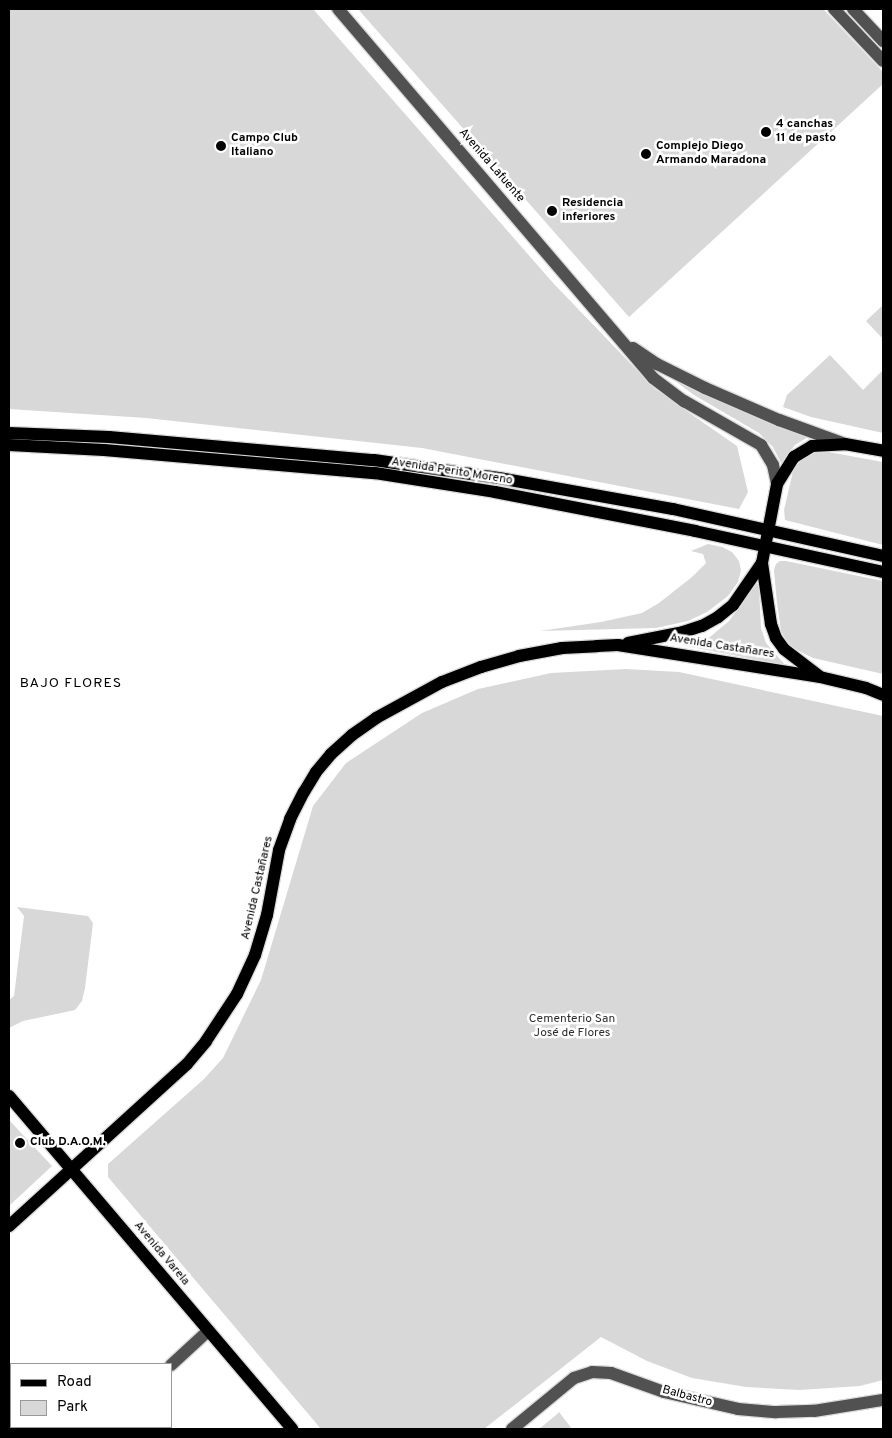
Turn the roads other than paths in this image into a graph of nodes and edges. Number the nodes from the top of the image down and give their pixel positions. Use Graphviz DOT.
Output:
graph roads {
  1 [pos="338,9"];
  2 [pos="834,9"];
  3 [pos="853,9"];
  4 [pos="883,42"];
  5 [pos="883,61"];
  6 [pos="623,341"];
  7 [pos="9,433"];
  8 [pos="845,444"];
  9 [pos="9,446"];
  10 [pos="883,451"];
  11 [pos="777,484"];
  12 [pos="767,530"];
  13 [pos="764,547"];
  14 [pos="883,556"];
  15 [pos="762,563"];
  16 [pos="883,572"];
  17 [pos="618,645"];
  18 [pos="820,677"];
  19 [pos="866,688"];
  20 [pos="883,688"];
  21 [pos="883,695"];
  22 [pos="9,1096"];
  23 [pos="72,1169"];
  24 [pos="9,1226"];
  25 [pos="208,1331"];
  26 [pos="172,1364"];
  27 [pos="883,1400"];
  28 [pos="292,1429"];
  29 [pos="512,1429"];
  1 -- 6 [label="street, Avenida Lafuente"];
  2 -- 5 [label="street"];
  3 -- 4 [label="street"];
  6 -- 8 [label="street, Avenida Lafuente"];
  6 -- 11 [label="street, Avenida Lafuente"];
  7 -- 12 [label="main road, Avenida Perito Moreno"];
  8 -- 10 [label="main road"];
  8 -- 11 [label="main road"];
  9 -- 13 [label="main road, Avenida Perito Moreno"];
  11 -- 12 [label="main road"];
  12 -- 13 [label="main road"];
  12 -- 14 [label="main road, Avenida Perito Moreno"];
  13 -- 15 [label="main road"];
  13 -- 16 [label="main road, Avenida Perito Moreno"];
  15 -- 17 [label="main road, Avenida Castañares"];
  15 -- 18 [label="main road"];
  17 -- 18 [label="main road, Avenida Castañares"];
  17 -- 23 [label="main road, Avenida Castañares"];
  18 -- 19 [label="main road"];
  19 -- 20 [label="main road"];
  19 -- 21 [label="main road"];
  22 -- 23 [label="main road, Avenida Varela"];
  23 -- 24 [label="main road, Avenida Castañares"];
  23 -- 25 [label="main road, Avenida Varela"];
  25 -- 26 [label="street"];
  25 -- 28 [label="main road, Avenida Varela"];
  27 -- 29 [label="street, Balbastro"];
}
